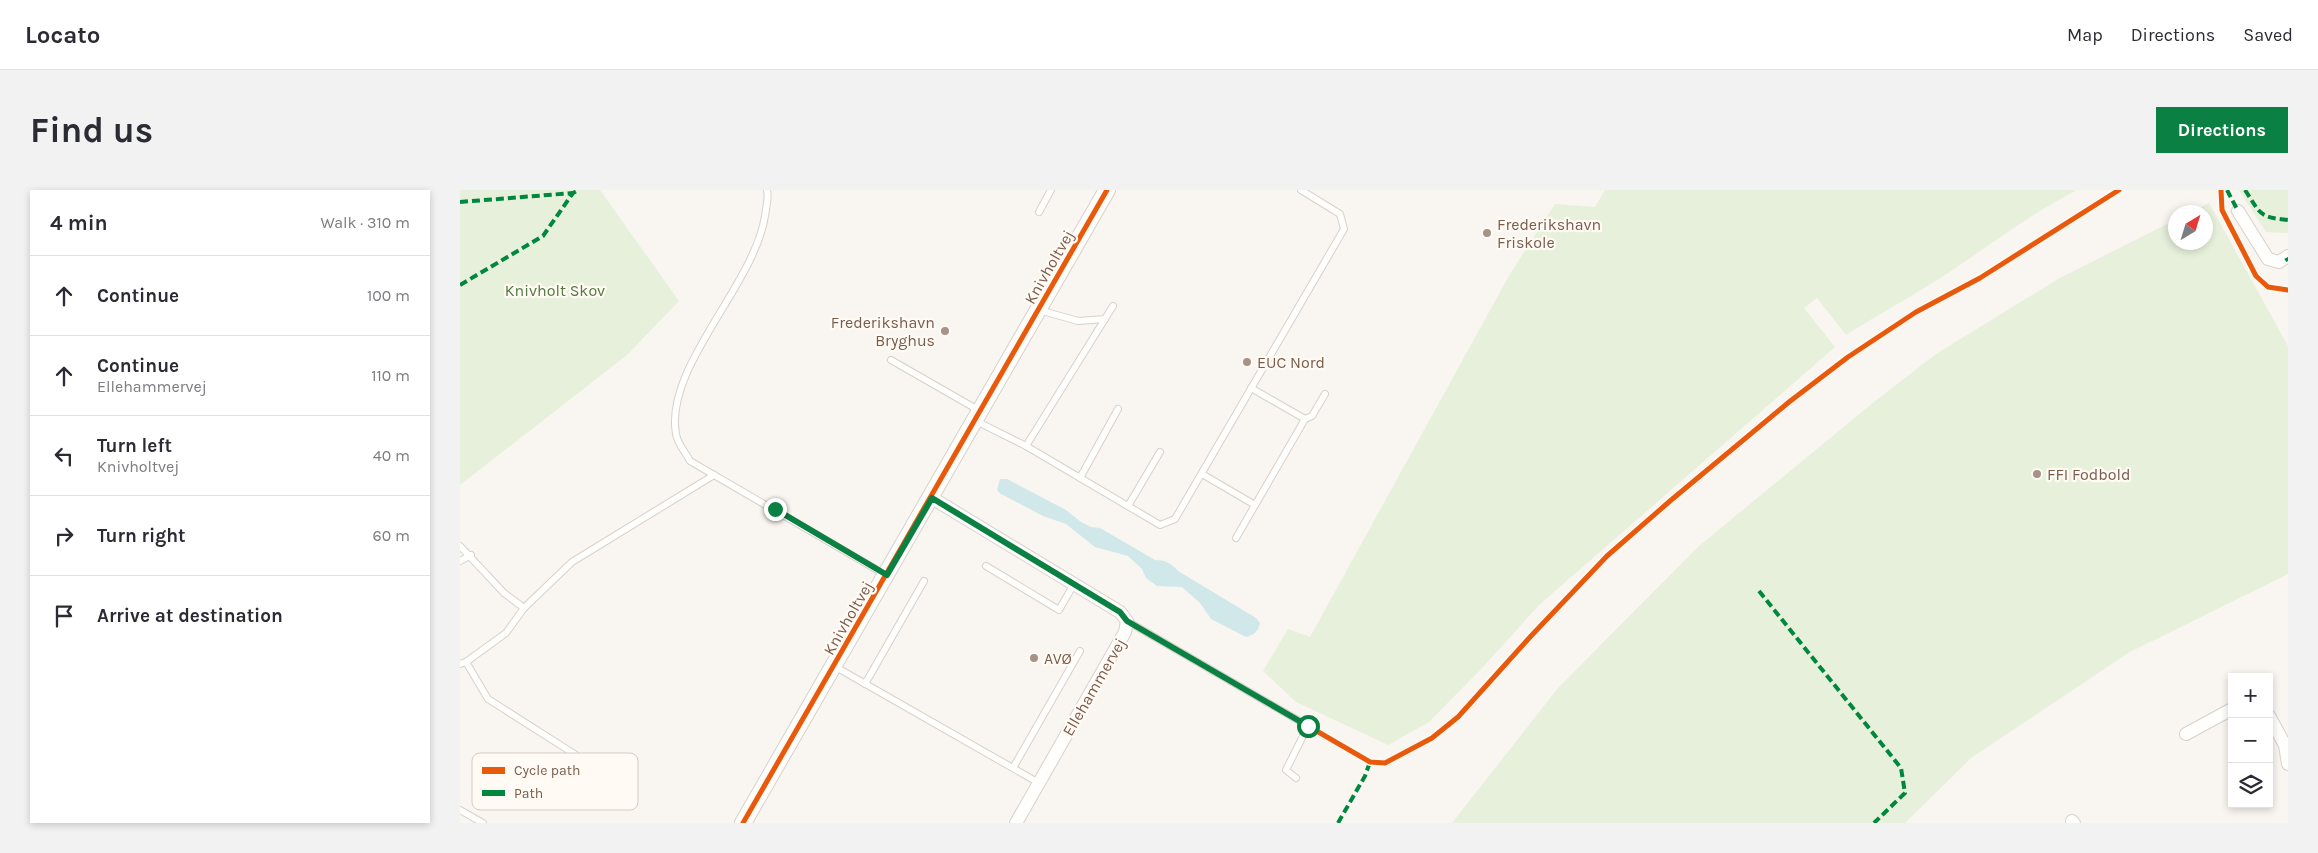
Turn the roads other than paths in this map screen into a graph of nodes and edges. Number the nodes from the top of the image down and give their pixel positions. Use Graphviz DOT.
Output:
graph roads {
  1 [pos="767,190"];
  2 [pos="1051,190"];
  3 [pos="1107,190"];
  4 [pos="1301,190"];
  5 [pos="2238,211"];
  6 [pos="1039,212"];
  7 [pos="2288,256"];
  8 [pos="1113,306"];
  9 [pos="1039,310"];
  10 [pos="1105,319"];
  11 [pos="891,360"];
  12 [pos="1251,388"];
  13 [pos="1326,394"];
  14 [pos="1118,410"];
  15 [pos="979,416"];
  16 [pos="1305,420"];
  17 [pos="1026,446"];
  18 [pos="1160,452"];
  19 [pos="1202,474"];
  20 [pos="714,475"];
  21 [pos="1080,478"];
  22 [pos="932,498"];
  23 [pos="1255,505"];
  24 [pos="1128,506"];
  25 [pos="1236,538"];
  26 [pos="460,546"];
  27 [pos="471,555"];
  28 [pos="460,561"];
  29 [pos="986,566"];
  30 [pos="887,575"];
  31 [pos="924,581"];
  32 [pos="1074,584"];
  33 [pos="524,608"];
  34 [pos="1127,621"];
  35 [pos="1080,651"];
  36 [pos="463,663"];
  37 [pos="834,666"];
  38 [pos="865,684"];
  39 [pos="2228,711"];
  40 [pos="2270,718"];
  41 [pos="2186,734"];
  42 [pos="573,753"];
  43 [pos="2288,764"];
  44 [pos="1012,768"];
  45 [pos="1296,778"];
  46 [pos="1039,783"];
  47 [pos="460,810"];
  48 [pos="482,823"];
  49 [pos="743,823"];
  50 [pos="1016,823"];
  1 -- 20 [label="lane"];
  2 -- 6 [label="lane"];
  3 -- 9 [label="street, Knivholtvej"];
  4 -- 12 [label="lane"];
  5 -- 7 [label="street"];
  8 -- 10 [label="lane"];
  9 -- 10 [label="lane"];
  9 -- 15 [label="street, Knivholtvej"];
  10 -- 17 [label="lane"];
  11 -- 15 [label="lane"];
  12 -- 16 [label="lane"];
  12 -- 19 [label="lane"];
  13 -- 16 [label="lane"];
  14 -- 21 [label="lane"];
  15 -- 17 [label="lane"];
  15 -- 22 [label="street, Knivholtvej"];
  16 -- 23 [label="lane"];
  17 -- 21 [label="lane"];
  18 -- 24 [label="lane"];
  19 -- 23 [label="lane"];
  19 -- 24 [label="lane"];
  20 -- 30 [label="lane"];
  20 -- 33 [label="lane"];
  21 -- 24 [label="lane"];
  22 -- 30 [label="street, Knivholtvej"];
  22 -- 32 [label="street, Ellehammervej"];
  23 -- 25 [label="lane"];
  26 -- 27 [label="lane"];
  27 -- 28 [label="lane"];
  27 -- 33 [label="lane"];
  29 -- 32 [label="lane"];
  30 -- 37 [label="street, Knivholtvej"];
  31 -- 38 [label="lane"];
  32 -- 34 [label="street, Ellehammervej"];
  33 -- 36 [label="lane"];
  34 -- 45 [label="lane"];
  34 -- 46 [label="street, Ellehammervej"];
  35 -- 44 [label="lane"];
  36 -- 42 [label="lane"];
  37 -- 38 [label="lane"];
  37 -- 49 [label="street, Knivholtvej"];
  38 -- 44 [label="lane"];
  39 -- 41 [label="street"];
  40 -- 43 [label="street"];
  44 -- 46 [label="lane"];
  46 -- 50 [label="street, Ellehammervej"];
  47 -- 48 [label="lane"];
}
